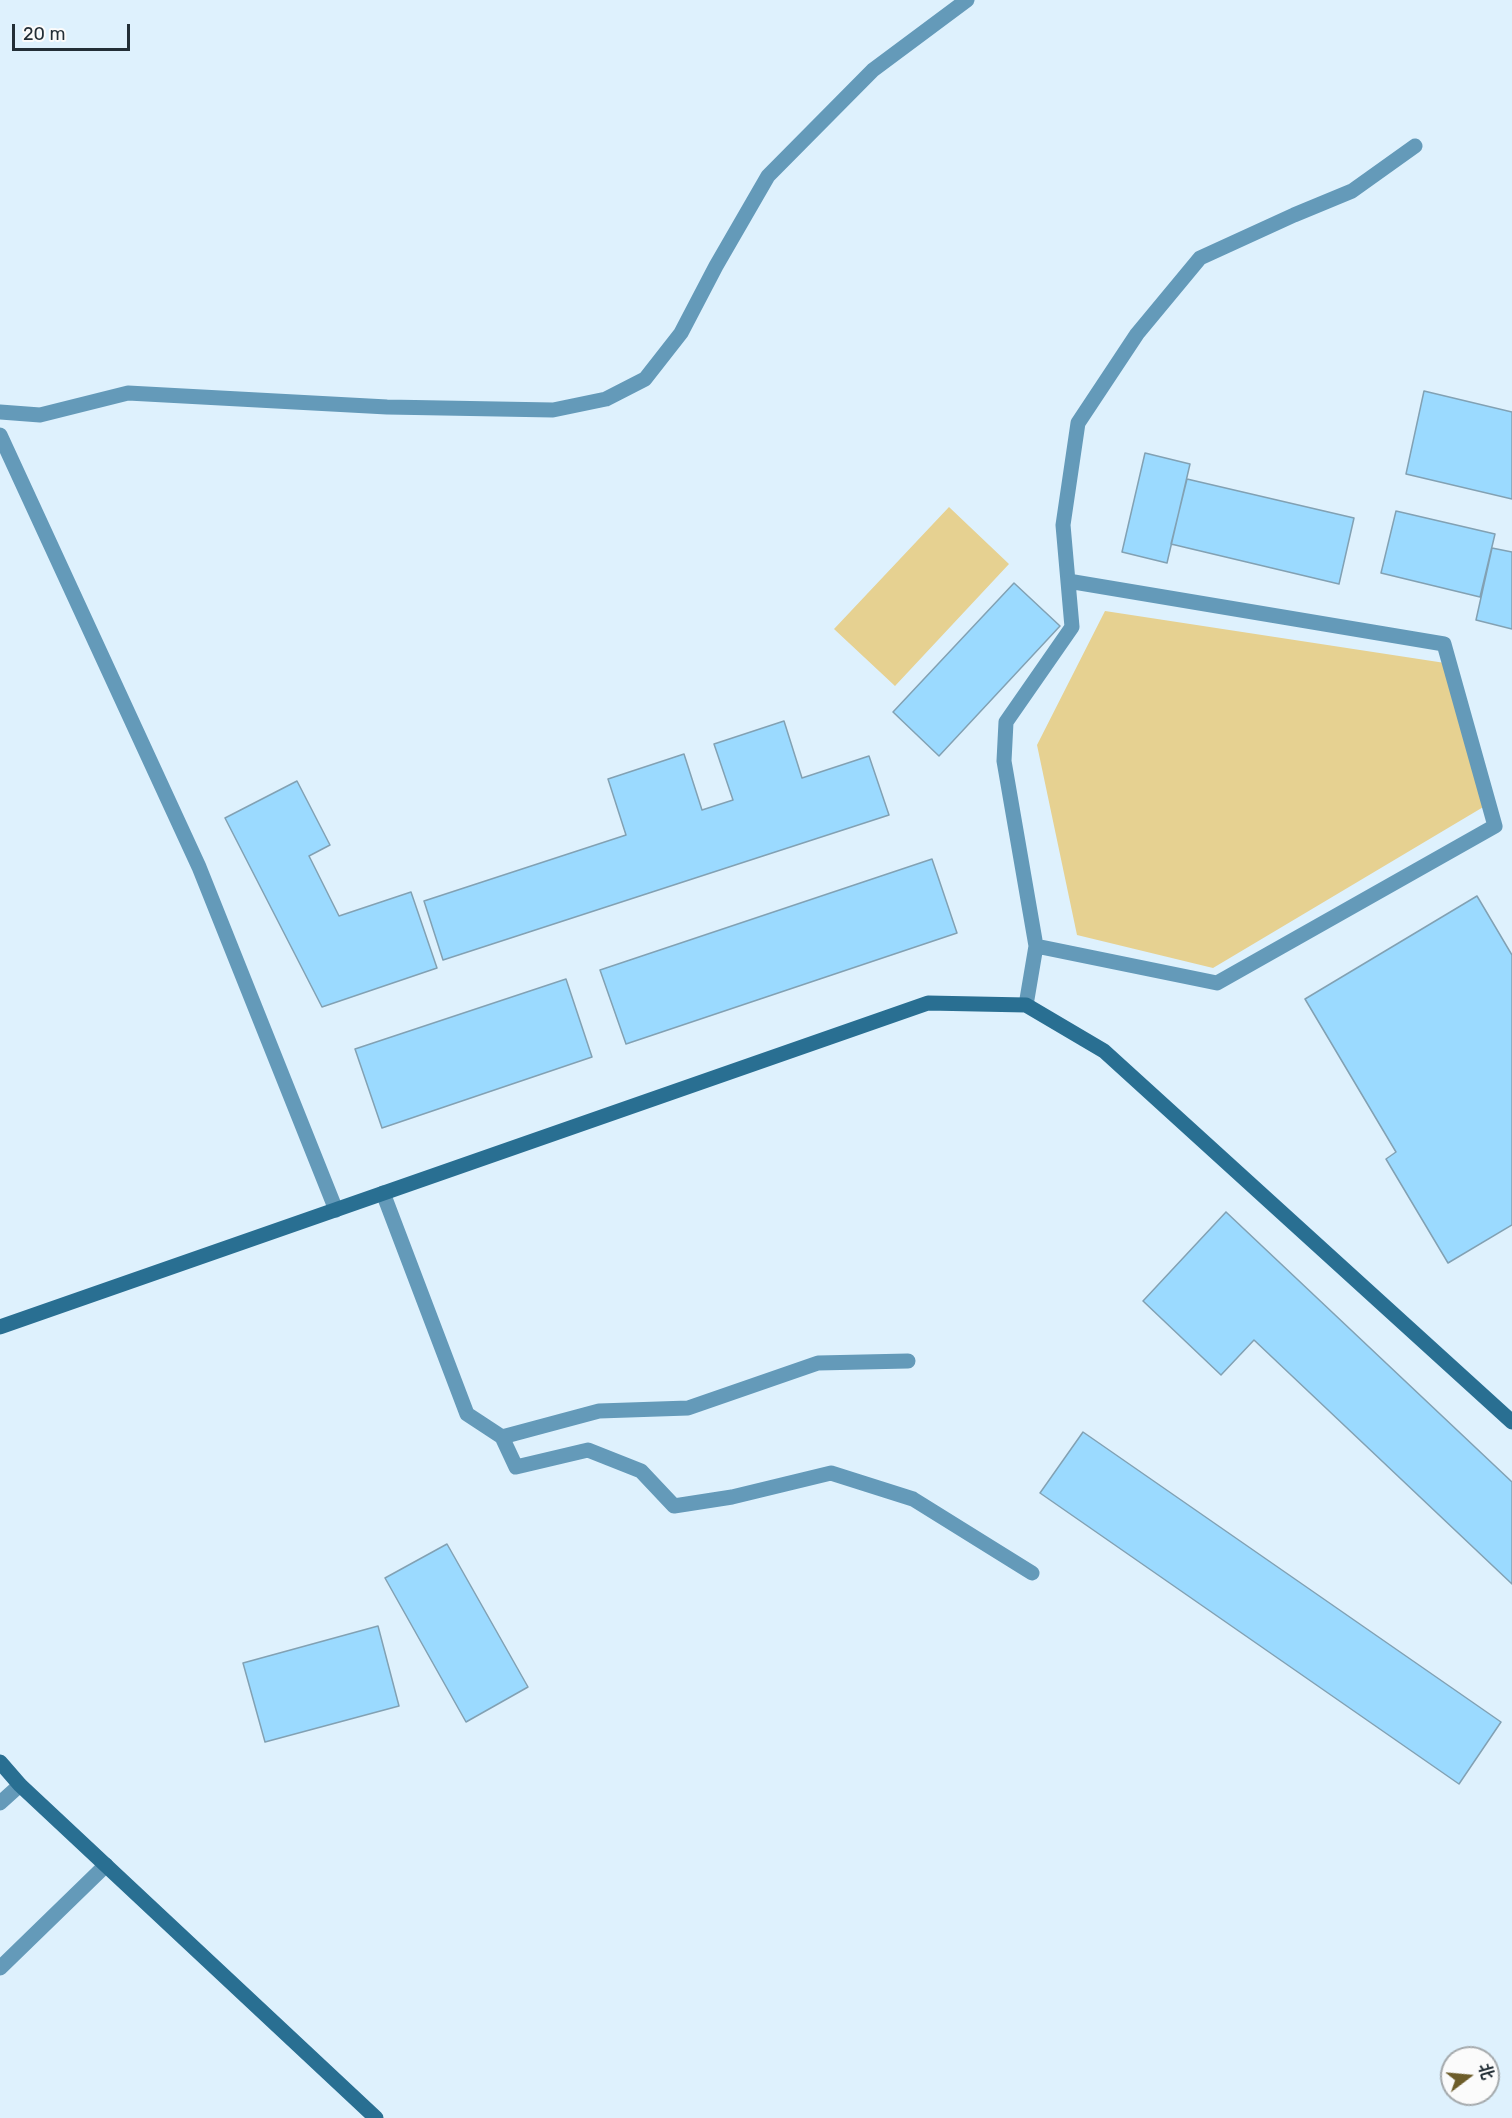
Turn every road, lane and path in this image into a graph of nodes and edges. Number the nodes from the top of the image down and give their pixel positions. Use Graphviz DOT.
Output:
graph roads {
  1 [pos="967,0"];
  2 [pos="1415,146"];
  3 [pos="0,412"];
  4 [pos="0,435"];
  5 [pos="1068,581"];
  6 [pos="1036,946"];
  7 [pos="1026,1005"];
  8 [pos="383,1193"];
  9 [pos="336,1210"];
  10 [pos="0,1327"];
  11 [pos="908,1362"];
  12 [pos="1512,1422"];
  13 [pos="502,1437"];
  14 [pos="1032,1573"];
  15 [pos="0,1762"];
  16 [pos="20,1785"];
  17 [pos="0,1803"];
  18 [pos="106,1865"];
  19 [pos="0,1968"];
  20 [pos="376,2118"];
  1 -- 3 [label="street"];
  2 -- 5 [label="street"];
  4 -- 9 [label="street"];
  5 -- 6 [label="street"];
  5 -- 6 [label="street"];
  6 -- 7 [label="street"];
  7 -- 8 [label="main road"];
  7 -- 12 [label="main road"];
  8 -- 9 [label="main road"];
  8 -- 13 [label="street"];
  9 -- 10 [label="main road"];
  11 -- 13 [label="street"];
  13 -- 14 [label="street"];
  15 -- 16 [label="main road"];
  16 -- 17 [label="street"];
  16 -- 18 [label="main road"];
  18 -- 19 [label="street"];
  18 -- 20 [label="main road"];
}
